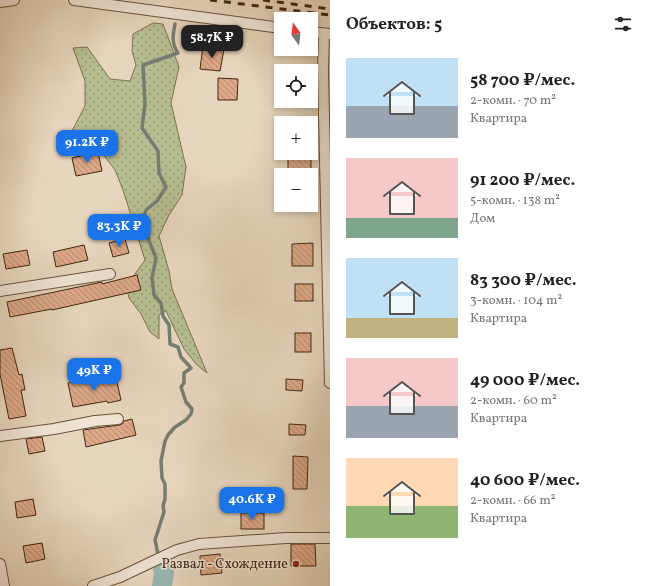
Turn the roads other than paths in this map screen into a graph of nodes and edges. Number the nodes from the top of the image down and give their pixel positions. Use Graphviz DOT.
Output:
graph roads {
  1 [pos="14,0"];
  2 [pos="74,0"];
  3 [pos="0,2"];
  4 [pos="274,27"];
  5 [pos="327,34"];
  6 [pos="110,274"];
  7 [pos="0,291"];
  8 [pos="330,383"];
  9 [pos="118,418"];
  10 [pos="0,436"];
  11 [pos="330,538"];
  12 [pos="0,564"];
  13 [pos="4,586"];
  14 [pos="93,586"];
  1 -- 3 [label="street"];
  2 -- 4 [label="street"];
  5 -- 8 [label="street"];
  6 -- 7 [label="street"];
  9 -- 10 [label="street"];
  11 -- 14 [label="street"];
  12 -- 13 [label="street"];
}
